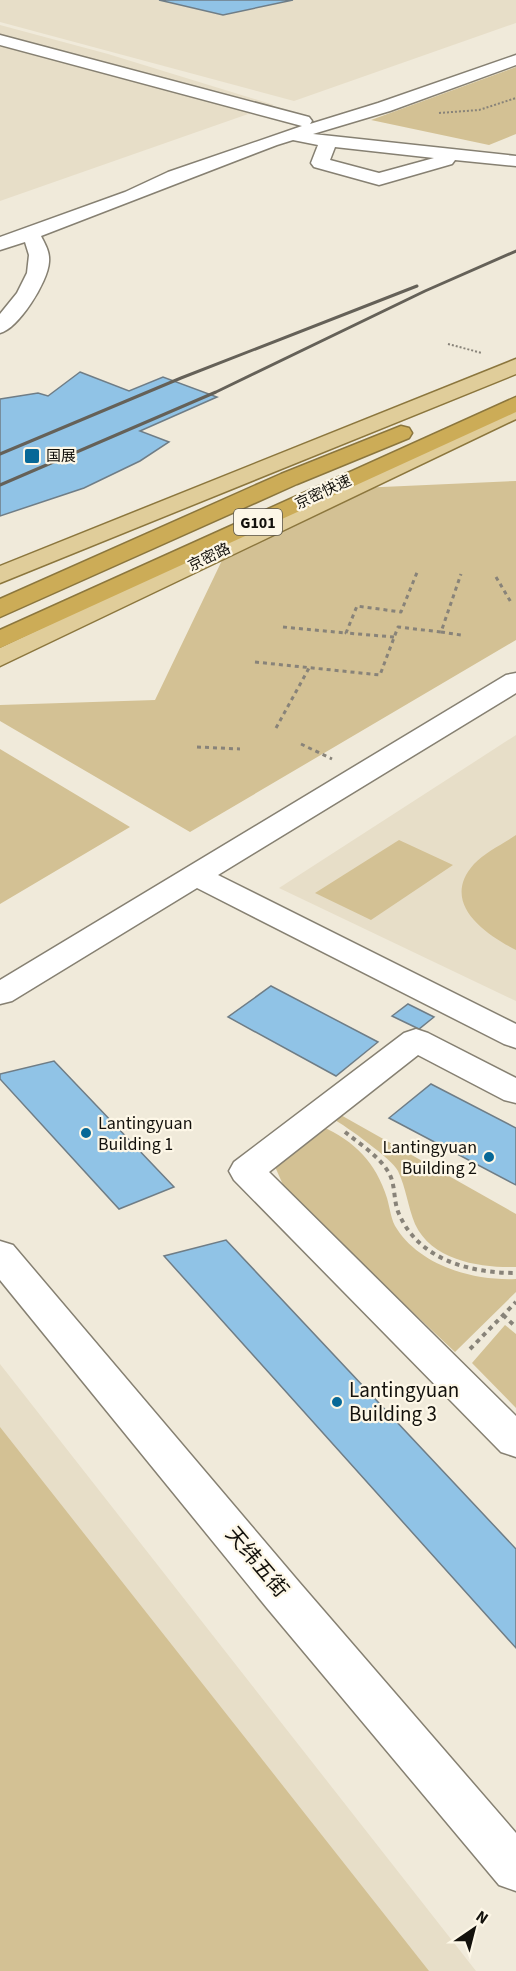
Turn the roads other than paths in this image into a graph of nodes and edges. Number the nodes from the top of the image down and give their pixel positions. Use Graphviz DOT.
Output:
graph roads {
  1 [pos="0,40"];
  2 [pos="516,48"];
  3 [pos="516,60"];
  4 [pos="303,121"];
  5 [pos="285,137"];
  6 [pos="329,141"];
  7 [pos="465,155"];
  8 [pos="516,161"];
  9 [pos="0,228"];
  10 [pos="30,233"];
  11 [pos="0,244"];
  12 [pos="0,327"];
  13 [pos="516,366"];
  14 [pos="516,384"];
  15 [pos="516,404"];
  16 [pos="516,410"];
  17 [pos="0,575"];
  18 [pos="0,609"];
  19 [pos="0,640"];
  20 [pos="0,658"];
  21 [pos="516,681"];
  22 [pos="197,876"];
  23 [pos="0,994"];
  24 [pos="516,1037"];
  25 [pos="516,1092"];
  26 [pos="0,1254"];
  27 [pos="516,1441"];
  28 [pos="516,1869"];
  1 -- 4 [label="street"];
  2 -- 4 [label="street"];
  3 -- 5 [label="street"];
  4 -- 9 [label="street"];
  5 -- 6 [label="street"];
  5 -- 10 [label="street"];
  6 -- 7 [label="street"];
  6 -- 7 [label="street"];
  7 -- 8 [label="street"];
  10 -- 11 [label="street"];
  10 -- 12 [label="street"];
  13 -- 17 [label="main road, G101"];
  14 -- 18 [label="highway, 京密快速 / G101"];
  15 -- 19 [label="highway, 京密快速 / G101"];
  16 -- 20 [label="main road, 京密路 / G101"];
  21 -- 22 [label="street"];
  22 -- 23 [label="street"];
  22 -- 24 [label="street"];
  25 -- 27 [label="street"];
  26 -- 28 [label="street, 天纬五街"];
}
